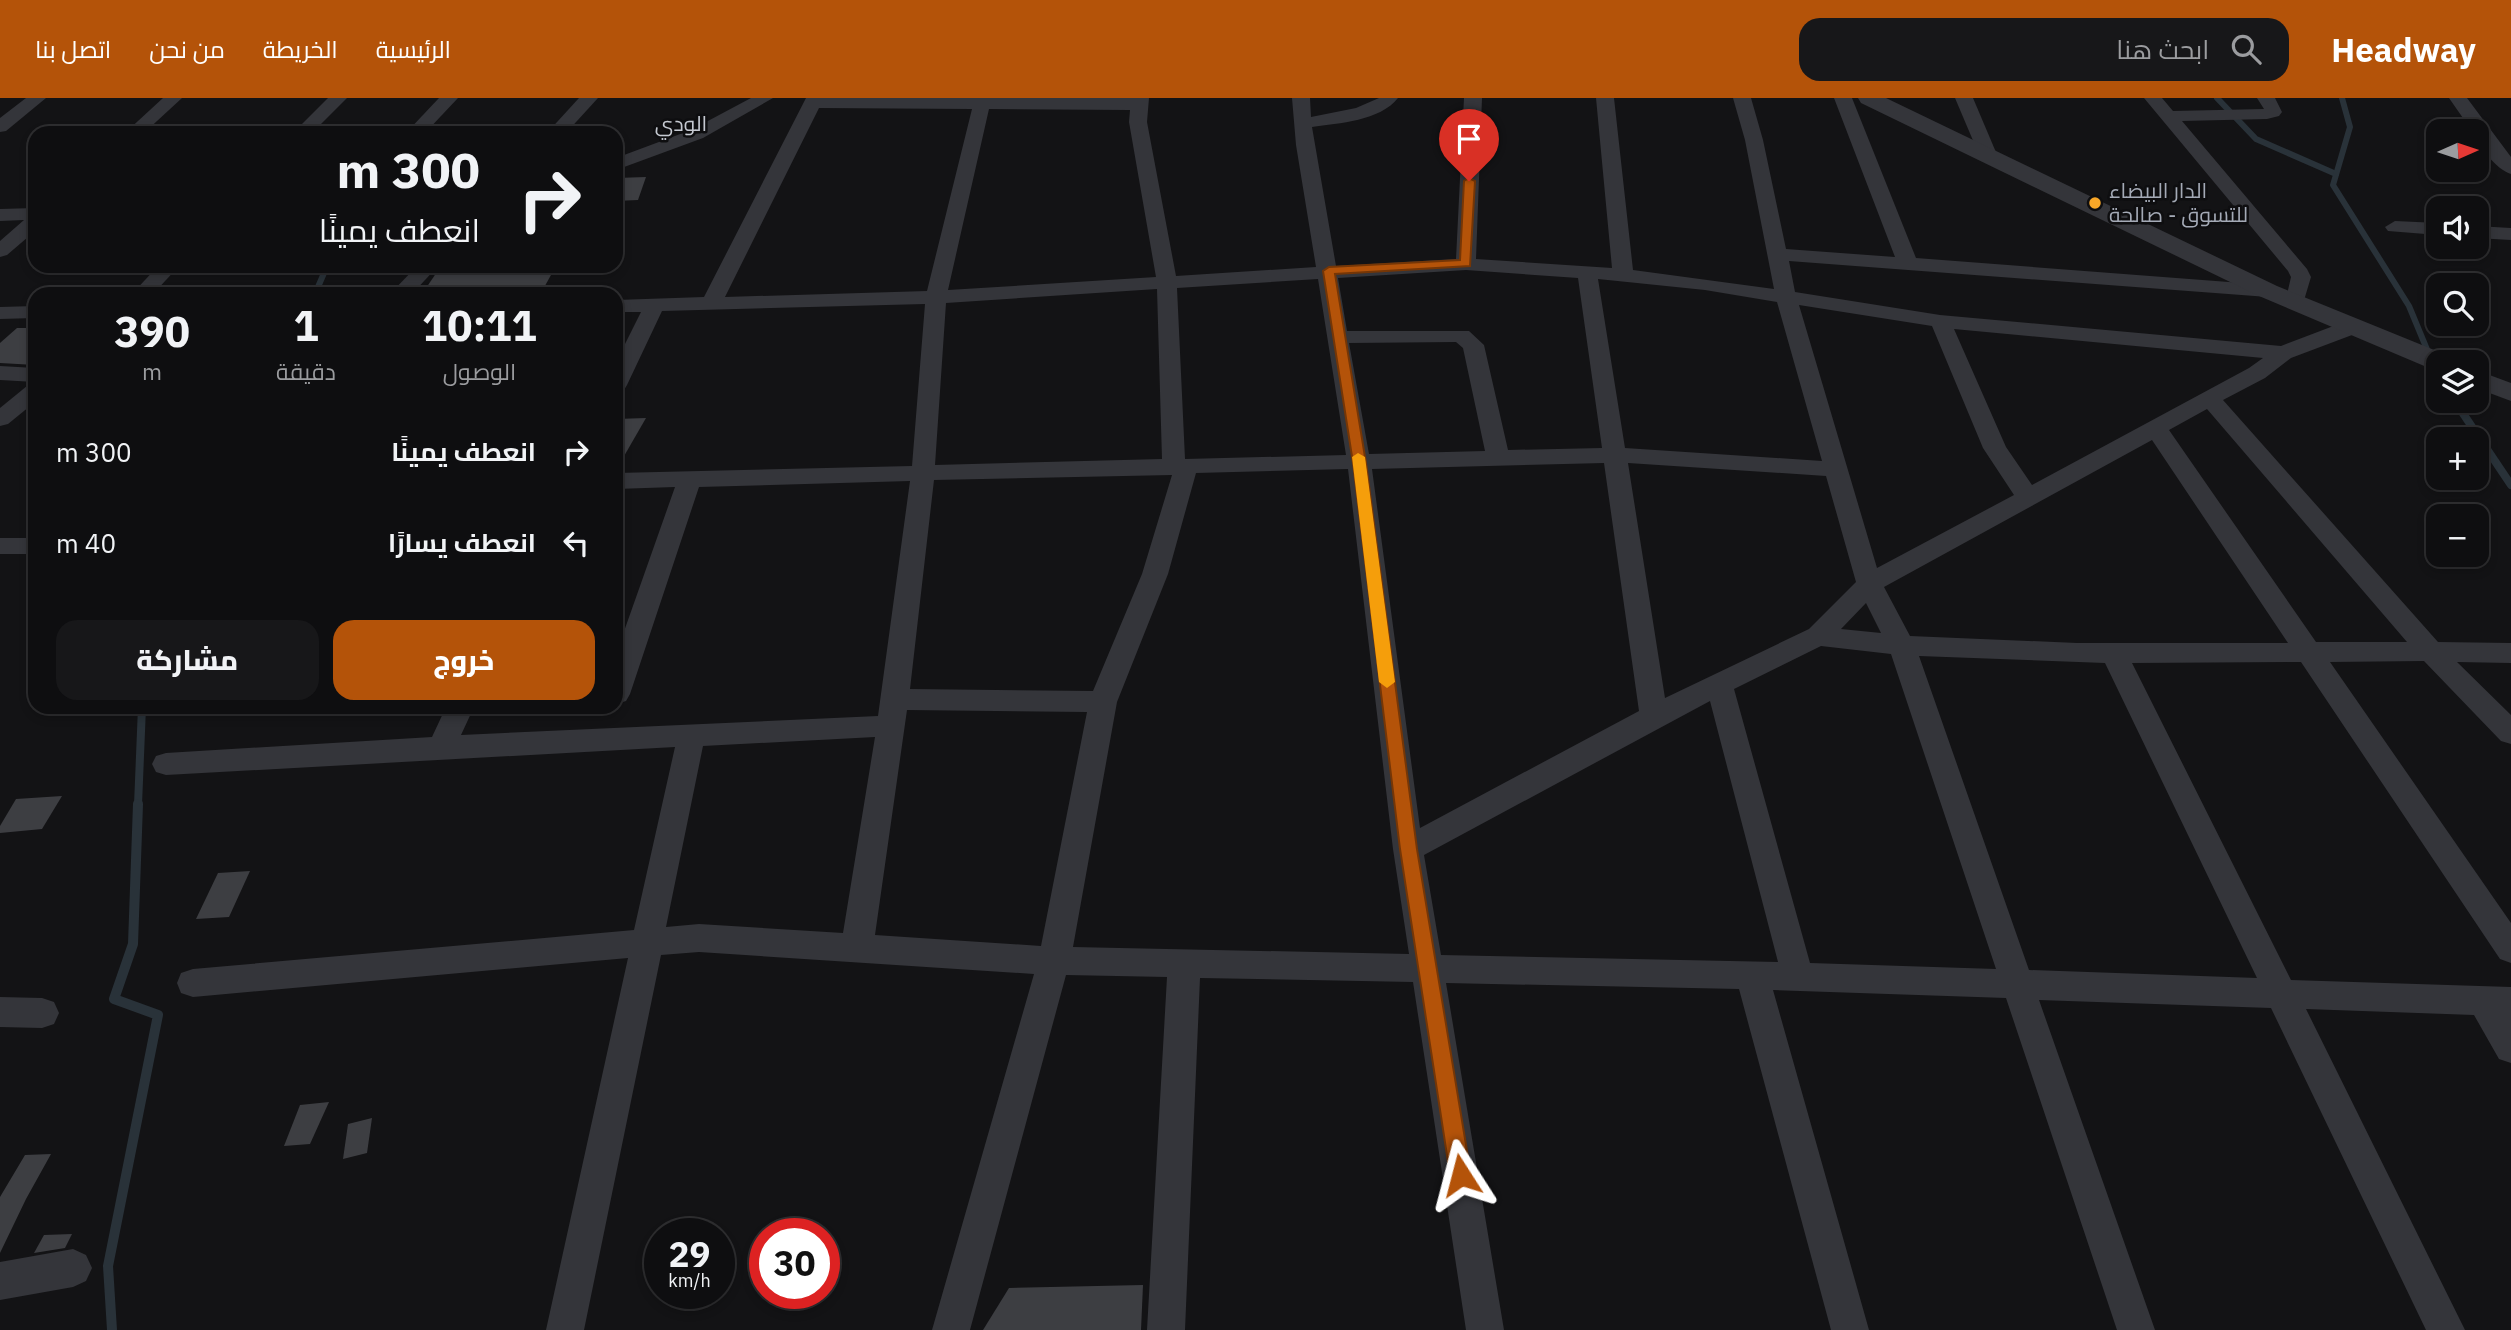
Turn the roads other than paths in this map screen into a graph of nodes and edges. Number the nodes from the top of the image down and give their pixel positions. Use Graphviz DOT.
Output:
graph roads {
  1 [pos="37,98"];
  2 [pos="173,98"];
  3 [pos="338,98"];
  4 [pos="449,98"];
  5 [pos="589,98"];
  6 [pos="764,98"];
  7 [pos="1301,98"];
  8 [pos="1389,98"];
  9 [pos="1473,98"];
  10 [pos="1605,98"];
  11 [pos="1742,98"];
  12 [pos="1843,98"];
  13 [pos="1869,98"];
  14 [pos="1964,98"];
  15 [pos="2153,98"];
  16 [pos="2266,98"];
  17 [pos="2458,98"];
  18 [pos="814,100"];
  19 [pos="982,101"];
  20 [pos="1140,102"];
  21 [pos="2168,116"];
  22 [pos="1305,123"];
  23 [pos="142,126"];
  24 [pos="309,126"];
  25 [pos="422,126"];
  26 [pos="563,126"];
  27 [pos="0,127"];
  28 [pos="1989,157"];
  29 [pos="623,161"];
  30 [pos="2511,167"];
  31 [pos="28,214"];
  32 [pos="0,215"];
  33 [pos="28,227"];
  34 [pos="2395,227"];
  35 [pos="2426,228"];
  36 [pos="2489,233"];
  37 [pos="2511,234"];
  38 [pos="0,251"];
  39 [pos="1778,254"];
  40 [pos="1466,264"];
  41 [pos="1908,264"];
  42 [pos="1329,271"];
  43 [pos="1587,272"];
  44 [pos="162,273"];
  45 [pos="421,273"];
  46 [pos="1623,275"];
  47 [pos="1167,282"];
  48 [pos="149,287"];
  49 [pos="407,287"];
  50 [pos="2268,291"];
  51 [pos="1786,296"];
  52 [pos="936,297"];
  53 [pos="712,302"];
  54 [pos="2295,303"];
  55 [pos="623,306"];
  56 [pos="653,306"];
  57 [pos="28,312"];
  58 [pos="0,313"];
  59 [pos="1940,321"];
  60 [pos="2352,327"];
  61 [pos="1339,337"];
  62 [pos="2283,353"];
  63 [pos="2426,357"];
  64 [pos="623,370"];
  65 [pos="0,373"];
  66 [pos="28,375"];
  67 [pos="2489,383"];
  68 [pos="2511,393"];
  69 [pos="28,397"];
  70 [pos="2210,399"];
  71 [pos="0,419"];
  72 [pos="2156,428"];
  73 [pos="1616,455"];
  74 [pos="1497,459"];
  75 [pos="1359,463"];
  76 [pos="1180,467"];
  77 [pos="1836,469"];
  78 [pos="923,471"];
  79 [pos="690,480"];
  80 [pos="623,481"];
  81 [pos="2029,498"];
  82 [pos="0,546"];
  83 [pos="28,546"];
  84 [pos="1869,584"];
  85 [pos="1818,636"];
  86 [pos="1902,647"];
  87 [pos="2430,651"];
  88 [pos="2310,653"];
  89 [pos="2511,653"];
  90 [pos="2114,654"];
  91 [pos="623,674"];
  92 [pos="1719,683"];
  93 [pos="1103,702"];
  94 [pos="893,712"];
  95 [pos="457,714"];
  96 [pos="609,714"];
  97 [pos="1654,716"];
  98 [pos="2511,733"];
  99 [pos="691,737"];
  100 [pos="600,741"];
  101 [pos="441,747"];
  102 [pos="166,764"];
  103 [pos="1408,849"];
  104 [pos="649,940"];
  105 [pos="857,949"];
  106 [pos="2511,949"];
  107 [pos="1054,961"];
  108 [pos="1184,964"];
  109 [pos="1428,969"];
  110 [pos="1752,975"];
  111 [pos="1798,977"];
  112 [pos="193,983"];
  113 [pos="2019,985"];
  114 [pos="2282,994"];
  115 [pos="2497,1002"];
  116 [pos="0,1012"];
  117 [pos="42,1013"];
  118 [pos="2511,1048"];
  119 [pos="73,1268"];
  120 [pos="0,1281"];
  121 [pos="565,1330"];
  122 [pos="951,1330"];
  123 [pos="1166,1330"];
  124 [pos="1485,1330"];
  125 [pos="1850,1330"];
  126 [pos="2136,1330"];
  127 [pos="2446,1330"];
  1 -- 27 [label="street"];
  2 -- 23 [label="street"];
  3 -- 24 [label="street"];
  4 -- 25 [label="street"];
  5 -- 26 [label="street"];
  6 -- 29 [label="street"];
  7 -- 22 [label="street"];
  8 -- 22 [label="street"];
  9 -- 40 [label="street"];
  10 -- 46 [label="street"];
  11 -- 39 [label="street"];
  12 -- 41 [label="street"];
  13 -- 28 [label="street"];
  14 -- 28 [label="street"];
  15 -- 21 [label="street"];
  16 -- 21 [label="street"];
  17 -- 30 [label="street"];
  18 -- 19 [label="street"];
  18 -- 53 [label="street"];
  19 -- 20 [label="street"];
  19 -- 52 [label="street"];
  20 -- 47 [label="street"];
  21 -- 54 [label="street"];
  22 -- 42 [label="street"];
  28 -- 50 [label="street"];
  31 -- 32 [label="street"];
  33 -- 38 [label="street"];
  34 -- 35 [label="street"];
  36 -- 37 [label="street"];
  39 -- 41 [label="street"];
  39 -- 51 [label="street"];
  40 -- 42 [label="street"];
  40 -- 43 [label="street"];
  41 -- 50 [label="street"];
  42 -- 47 [label="street"];
  42 -- 61 [label="street"];
  43 -- 46 [label="street"];
  43 -- 73 [label="street"];
  44 -- 48 [label="street"];
  45 -- 49 [label="street"];
  46 -- 51 [label="street"];
  47 -- 52 [label="street"];
  47 -- 76 [label="street"];
  50 -- 54 [label="street"];
  51 -- 59 [label="street"];
  51 -- 77 [label="street"];
  52 -- 53 [label="street"];
  52 -- 78 [label="street"];
  53 -- 56 [label="street"];
  54 -- 60 [label="street"];
  55 -- 56 [label="street"];
  56 -- 64 [label="street"];
  57 -- 58 [label="street"];
  59 -- 62 [label="street"];
  59 -- 81 [label="street"];
  60 -- 62 [label="street"];
  60 -- 63 [label="street"];
  61 -- 74 [label="street"];
  61 -- 75 [label="street"];
  62 -- 70 [label="street"];
  65 -- 66 [label="street"];
  67 -- 68 [label="street"];
  69 -- 71 [label="street"];
  70 -- 72 [label="street"];
  70 -- 87 [label="street"];
  72 -- 81 [label="street"];
  72 -- 88 [label="street"];
  73 -- 74 [label="street"];
  73 -- 77 [label="street"];
  73 -- 97 [label="street"];
  74 -- 75 [label="street"];
  75 -- 76 [label="street"];
  75 -- 103 [label="street"];
  76 -- 78 [label="street"];
  76 -- 93 [label="street"];
  77 -- 84 [label="street"];
  78 -- 79 [label="street"];
  78 -- 94 [label="street"];
  79 -- 80 [label="street"];
  79 -- 91 [label="street"];
  81 -- 84 [label="street"];
  82 -- 83 [label="street"];
  84 -- 85 [label="street"];
  84 -- 86 [label="street"];
  85 -- 86 [label="street"];
  85 -- 92 [label="street"];
  86 -- 90 [label="street"];
  86 -- 113 [label="street"];
  87 -- 88 [label="street"];
  87 -- 89 [label="street"];
  87 -- 98 [label="street"];
  88 -- 90 [label="street"];
  88 -- 106 [label="street"];
  90 -- 114 [label="street"];
  92 -- 97 [label="street"];
  92 -- 111 [label="street"];
  93 -- 94 [label="street"];
  93 -- 107 [label="street"];
  94 -- 99 [label="street"];
  94 -- 105 [label="street"];
  95 -- 101 [label="street"];
  96 -- 100 [label="street"];
  97 -- 103 [label="street"];
  99 -- 100 [label="street"];
  99 -- 104 [label="street"];
  100 -- 101 [label="street"];
  101 -- 102 [label="street"];
  103 -- 109 [label="street"];
  104 -- 105 [label="street"];
  104 -- 112 [label="street"];
  104 -- 121 [label="street"];
  105 -- 107 [label="street"];
  107 -- 108 [label="street"];
  107 -- 122 [label="street"];
  108 -- 109 [label="street"];
  108 -- 123 [label="street"];
  109 -- 110 [label="street"];
  109 -- 124 [label="street"];
  110 -- 111 [label="street"];
  110 -- 125 [label="street"];
  111 -- 113 [label="street"];
  113 -- 114 [label="street"];
  113 -- 126 [label="street"];
  114 -- 115 [label="street"];
  114 -- 127 [label="street"];
  115 -- 118 [label="street"];
  116 -- 117 [label="street"];
  119 -- 120 [label="street"];
}
